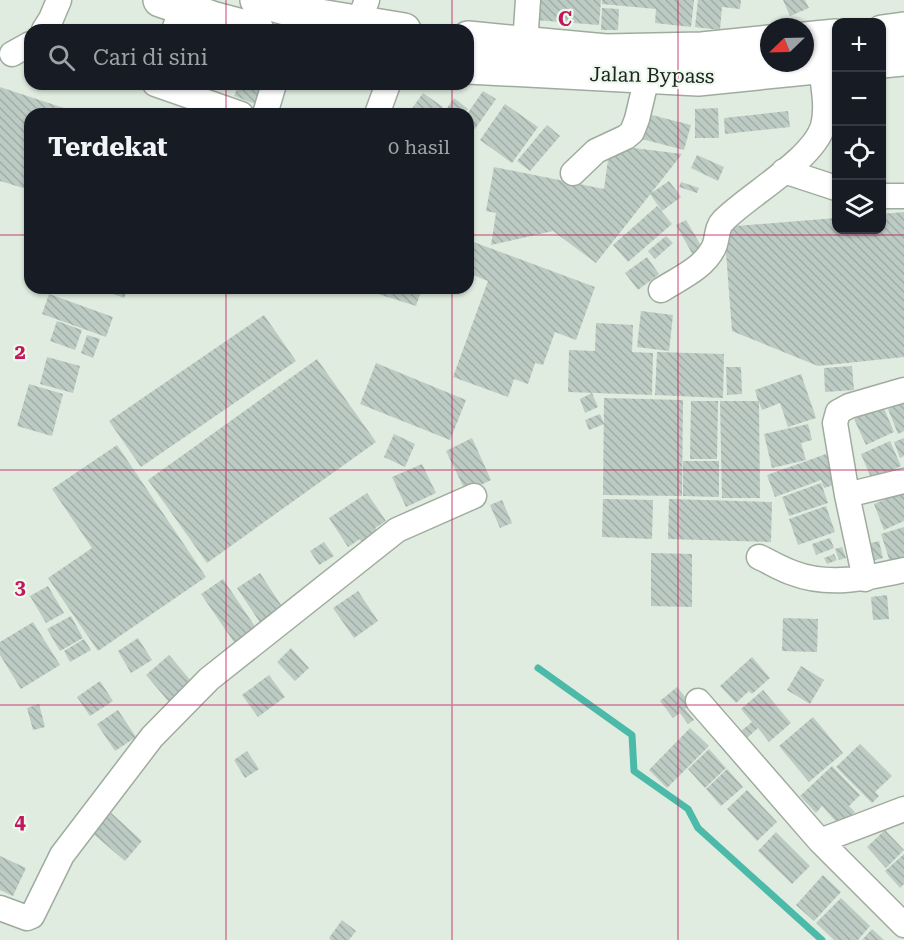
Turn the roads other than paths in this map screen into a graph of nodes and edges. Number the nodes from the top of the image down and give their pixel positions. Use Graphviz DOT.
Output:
graph roads {
  1 [pos="59,0"];
  2 [pos="257,0"];
  3 [pos="528,0"];
  4 [pos="172,12"];
  5 [pos="362,12"];
  6 [pos="48,24"];
  7 [pos="234,24"];
  8 [pos="390,24"];
  9 [pos="904,29"];
  10 [pos="886,31"];
  11 [pos="832,36"];
  12 [pos="814,38"];
  13 [pos="474,39"];
  14 [pos="760,43"];
  15 [pos="525,44"];
  16 [pos="904,59"];
  17 [pos="886,61"];
  18 [pos="829,66"];
  19 [pos="474,67"];
  20 [pos="647,77"];
  21 [pos="272,90"];
  22 [pos="386,90"];
  23 [pos="153,91"];
  24 [pos="218,108"];
  25 [pos="267,108"];
  26 [pos="379,108"];
  27 [pos="784,171"];
  28 [pos="573,173"];
  29 [pos="832,186"];
  30 [pos="886,196"];
  31 [pos="904,196"];
  32 [pos="661,290"];
  33 [pos="904,390"];
  34 [pos="904,481"];
  35 [pos="847,495"];
  36 [pos="474,496"];
  37 [pos="759,557"];
  38 [pos="904,570"];
  39 [pos="865,579"];
  40 [pos="698,700"];
  41 [pos="904,809"];
  42 [pos="820,841"];
  43 [pos="0,908"];
  44 [pos="904,925"];
  1 -- 6 [label="street"];
  2 -- 5 [label="highway"];
  3 -- 15 [label="street"];
  4 -- 7 [label="highway"];
  5 -- 8 [label="highway"];
  9 -- 10 [label="highway"];
  11 -- 12 [label="highway"];
  13 -- 15 [label="highway, Jalan Bypass"];
  14 -- 15 [label="highway, Jalan Bypass"];
  16 -- 17 [label="highway"];
  18 -- 20 [label="highway, Jalan Bypass"];
  18 -- 27 [label="street"];
  19 -- 20 [label="highway, Jalan Bypass"];
  20 -- 28 [label="street"];
  21 -- 25 [label="street"];
  22 -- 26 [label="street"];
  23 -- 24 [label="street"];
  27 -- 29 [label="street"];
  27 -- 32 [label="street"];
  30 -- 31 [label="street"];
  33 -- 35 [label="street"];
  34 -- 35 [label="street"];
  35 -- 39 [label="street"];
  36 -- 43 [label="street"];
  37 -- 39 [label="street"];
  38 -- 39 [label="street"];
  40 -- 42 [label="street"];
  41 -- 42 [label="street"];
  42 -- 44 [label="street"];
}
